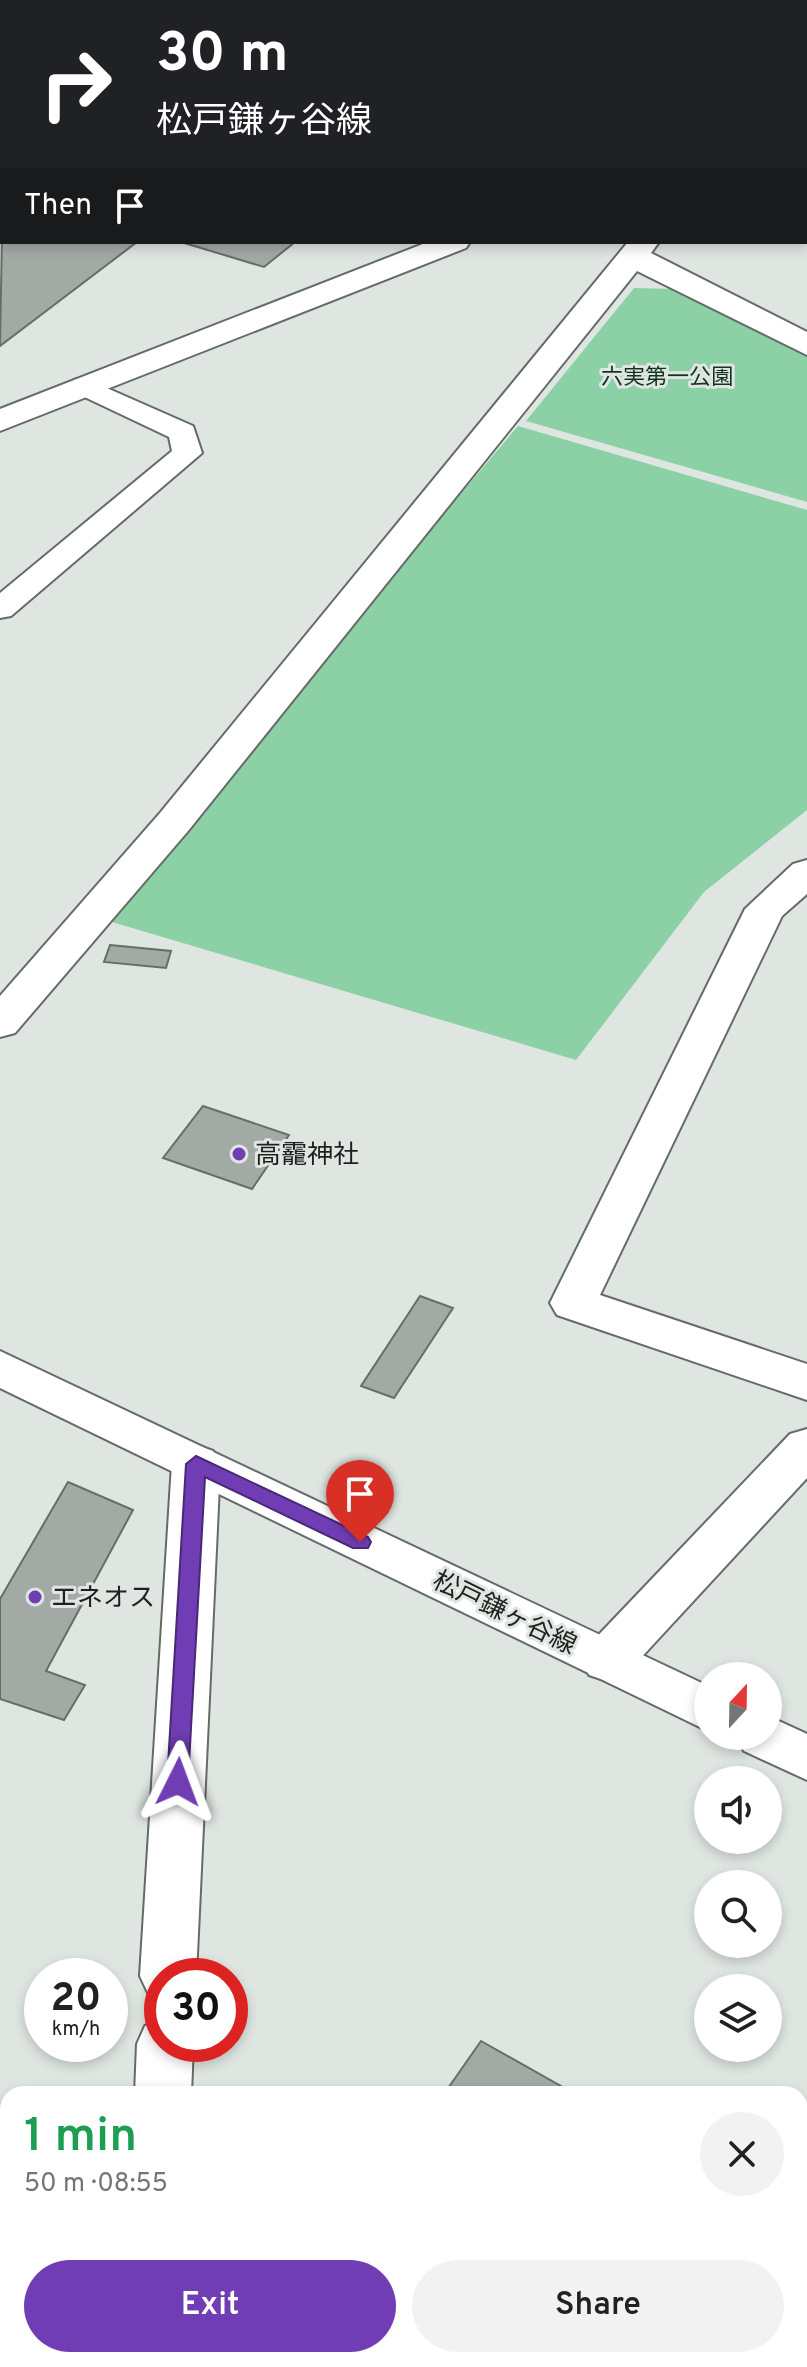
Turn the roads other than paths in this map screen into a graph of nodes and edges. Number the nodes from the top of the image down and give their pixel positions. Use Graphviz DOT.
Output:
graph roads {
  1 [pos="450,244"];
  2 [pos="639,250"];
  3 [pos="807,345"];
  4 [pos="84,386"];
  5 [pos="0,421"];
  6 [pos="0,609"];
  7 [pos="807,873"];
  8 [pos="0,1023"];
  9 [pos="0,1368"];
  10 [pos="807,1382"];
  11 [pos="807,1447"];
  12 [pos="196,1464"];
  13 [pos="607,1660"];
  14 [pos="694,1703"];
  15 [pos="782,1746"];
  16 [pos="807,1758"];
  17 [pos="169,1958"];
  18 [pos="164,2062"];
  19 [pos="163,2086"];
  1 -- 4 [label="street"];
  2 -- 3 [label="street"];
  2 -- 8 [label="street"];
  4 -- 5 [label="street"];
  4 -- 6 [label="lane"];
  7 -- 10 [label="street"];
  9 -- 12 [label="street, 松戸鎌ヶ谷線"];
  11 -- 13 [label="street"];
  12 -- 13 [label="street, 松戸鎌ヶ谷線"];
  12 -- 17 [label="street"];
  13 -- 14 [label="street, 松戸鎌ヶ谷線"];
  15 -- 16 [label="street"];
  18 -- 19 [label="street"];
}
